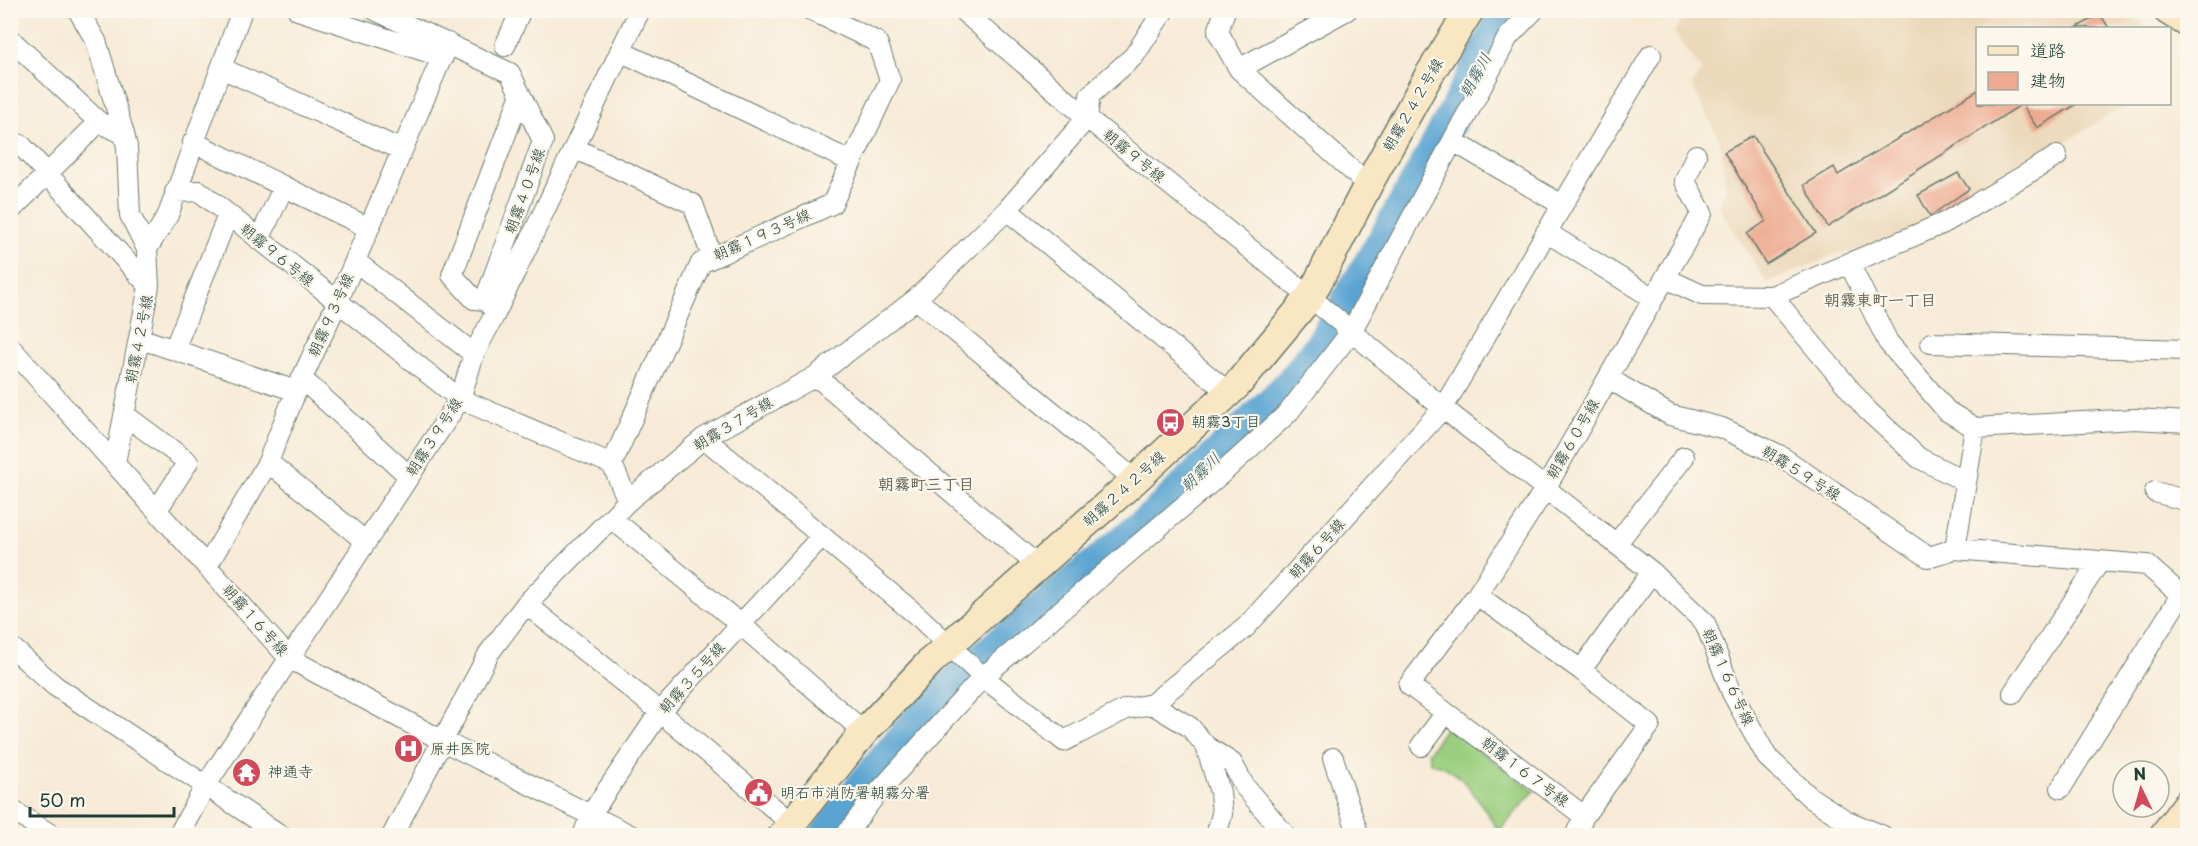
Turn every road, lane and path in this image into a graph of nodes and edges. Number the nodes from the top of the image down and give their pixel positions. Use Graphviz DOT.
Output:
graph roads {
  1 [pos="78,10"];
  2 [pos="242,10"];
  3 [pos="298,10"];
  4 [pos="375,10"];
  5 [pos="521,10"];
  6 [pos="640,10"];
  7 [pos="811,10"];
  8 [pos="963,10"];
  9 [pos="1164,10"];
  10 [pos="1225,10"];
  11 [pos="1347,10"];
  12 [pos="1470,10"];
  13 [pos="1534,10"];
  14 [pos="2167,10"];
  15 [pos="398,15"];
  16 [pos="2187,23"];
  17 [pos="10,39"];
  18 [pos="505,46"];
  19 [pos="446,50"];
  20 [pos="620,51"];
  21 [pos="1651,55"];
  22 [pos="221,68"];
  23 [pos="1239,69"];
  24 [pos="520,97"];
  25 [pos="1087,118"];
  26 [pos="99,122"];
  27 [pos="123,134"];
  28 [pos="1453,141"];
  29 [pos="10,142"];
  30 [pos="193,142"];
  31 [pos="574,148"];
  32 [pos="402,150"];
  33 [pos="1696,155"];
  34 [pos="2057,156"];
  35 [pos="852,162"];
  36 [pos="47,174"];
  37 [pos="1368,185"];
  38 [pos="284,186"];
  39 [pos="175,192"];
  40 [pos="1562,205"];
  41 [pos="1007,210"];
  42 [pos="10,211"];
  43 [pos="228,215"];
  44 [pos="369,228"];
  45 [pos="1546,232"];
  46 [pos="258,240"];
  47 [pos="147,249"];
  48 [pos="712,257"];
  49 [pos="355,261"];
  50 [pos="1849,263"];
  51 [pos="1665,278"];
  52 [pos="149,286"];
  53 [pos="1772,296"];
  54 [pos="1653,298"];
  55 [pos="916,299"];
  56 [pos="337,303"];
  57 [pos="1319,304"];
  58 [pos="491,306"];
  59 [pos="1348,329"];
  60 [pos="140,338"];
  61 [pos="1931,343"];
  62 [pos="10,347"];
  63 [pos="174,350"];
  64 [pos="2187,350"];
  65 [pos="474,354"];
  66 [pos="816,376"];
  67 [pos="1608,378"];
  68 [pos="299,385"];
  69 [pos="1229,393"];
  70 [pos="460,399"];
  71 [pos="1443,408"];
  72 [pos="125,415"];
  73 [pos="2187,422"];
  74 [pos="1975,428"];
  75 [pos="704,438"];
  76 [pos="1684,457"];
  77 [pos="268,462"];
  78 [pos="115,463"];
  79 [pos="612,464"];
  80 [pos="409,476"];
  81 [pos="1135,480"];
  82 [pos="1966,482"];
  83 [pos="1545,489"];
  84 [pos="2155,492"];
  85 [pos="628,501"];
  86 [pos="2187,501"];
  87 [pos="158,510"];
  88 [pos="611,518"];
  89 [pos="822,536"];
  90 [pos="365,542"];
  91 [pos="1617,543"];
  92 [pos="1955,549"];
  93 [pos="2100,561"];
  94 [pos="207,566"];
  95 [pos="1038,566"];
  96 [pos="1652,572"];
  97 [pos="2184,590"];
  98 [pos="1477,595"];
  99 [pos="525,604"];
  100 [pos="740,624"];
  101 [pos="10,646"];
  102 [pos="955,651"];
  103 [pos="289,658"];
  104 [pos="1581,670"];
  105 [pos="981,676"];
  106 [pos="2013,693"];
  107 [pos="1152,704"];
  108 [pos="660,712"];
  109 [pos="1446,713"];
  110 [pos="864,732"];
  111 [pos="443,741"];
  112 [pos="1206,746"];
  113 [pos="1421,746"];
  114 [pos="1333,758"];
  115 [pos="206,785"];
  116 [pos="2061,788"];
  117 [pos="2187,802"];
  118 [pos="10,809"];
  119 [pos="591,814"];
  120 [pos="1584,816"];
  121 [pos="1841,828"];
  122 [pos="786,830"];
  123 [pos="53,836"];
  124 [pos="178,836"];
  125 [pos="282,836"];
  126 [pos="392,836"];
  127 [pos="583,836"];
  128 [pos="632,836"];
  129 [pos="845,836"];
  130 [pos="1216,836"];
  131 [pos="1286,836"];
  132 [pos="1359,836"];
  133 [pos="1575,836"];
  134 [pos="1884,836"];
  135 [pos="2163,836"];
  1 -- 27 [label="street, 朝霧４２号線"];
  2 -- 22 [label="street"];
  3 -- 19 [label="street"];
  4 -- 15 [label="street, 朝霧４０号線"];
  5 -- 18 [label="street"];
  6 -- 20 [label="street, 朝霧３９号線"];
  7 -- 35 [label="street, 朝霧１９３号線"];
  8 -- 25 [label="street, 朝霧９号線"];
  9 -- 25 [label="street"];
  10 -- 23 [label="street"];
  11 -- 23 [label="street"];
  12 -- 37 [label="street, 朝霧２４２号線"];
  13 -- 28 [label="street"];
  14 -- 16 [label="street"];
  15 -- 19 [label="street, 朝霧４０号線"];
  17 -- 26 [label="street"];
  19 -- 24 [label="street, 朝霧４０号線"];
  19 -- 32 [label="street, 朝霧９３号線"];
  20 -- 31 [label="street, 朝霧３９号線"];
  20 -- 35 [label="street"];
  21 -- 40 [label="street, 朝霧６号線"];
  22 -- 30 [label="street"];
  22 -- 32 [label="street"];
  23 -- 37 [label="street"];
  24 -- 58 [label="street, 朝霧４０号線"];
  24 -- 58 [label="street"];
  25 -- 41 [label="street, 朝霧３７号線"];
  25 -- 57 [label="street, 朝霧９号線"];
  26 -- 27 [label="street"];
  26 -- 36 [label="street"];
  27 -- 47 [label="street, 朝霧４２号線"];
  28 -- 40 [label="street"];
  28 -- 59 [label="street"];
  29 -- 36 [label="street"];
  30 -- 38 [label="street"];
  30 -- 39 [label="street"];
  31 -- 48 [label="street"];
  31 -- 58 [label="street, 朝霧３９号線"];
  32 -- 44 [label="street, 朝霧９３号線"];
  33 -- 51 [label="street, 朝霧６０号線"];
  34 -- 50 [label="street"];
  35 -- 48 [label="street, 朝霧１９３号線"];
  36 -- 42 [label="street"];
  36 -- 52 [label="street"];
  37 -- 57 [label="street, 朝霧２４２号線"];
  38 -- 44 [label="street"];
  38 -- 46 [label="street"];
  39 -- 43 [label="street, 朝霧９６号線"];
  39 -- 47 [label="street"];
  40 -- 45 [label="street, 朝霧６号線"];
  41 -- 55 [label="street, 朝霧３７号線"];
  41 -- 69 [label="street"];
  43 -- 46 [label="street, 朝霧９６号線"];
  43 -- 63 [label="street"];
  44 -- 49 [label="street, 朝霧９３号線"];
  45 -- 54 [label="street"];
  45 -- 71 [label="street, 朝霧６号線"];
  46 -- 56 [label="street, 朝霧９６号線"];
  47 -- 52 [label="street, 朝霧４２号線"];
  48 -- 79 [label="street, 朝霧１９３号線"];
  49 -- 56 [label="street, 朝霧９３号線"];
  49 -- 65 [label="street"];
  50 -- 53 [label="street"];
  50 -- 74 [label="street"];
  51 -- 53 [label="street"];
  51 -- 54 [label="street, 朝霧６０号線"];
  52 -- 60 [label="street, 朝霧４２号線"];
  53 -- 82 [label="street"];
  54 -- 67 [label="street, 朝霧６０号線"];
  55 -- 66 [label="street, 朝霧３７号線"];
  55 -- 81 [label="street"];
  56 -- 68 [label="street, 朝霧９３号線"];
  56 -- 70 [label="street, 朝霧９６号線"];
  57 -- 59 [label="street, 朝霧６０号線"];
  57 -- 69 [label="street, 朝霧２４２号線"];
  58 -- 65 [label="street, 朝霧３９号線"];
  59 -- 71 [label="street, 朝霧６０号線"];
  59 -- 105 [label="street"];
  60 -- 63 [label="street"];
  60 -- 72 [label="street, 朝霧４２号線"];
  61 -- 64 [label="street"];
  62 -- 78 [label="street, 朝霧１６号線"];
  63 -- 68 [label="street"];
  65 -- 70 [label="street, 朝霧３９号線"];
  66 -- 75 [label="street, 朝霧３７号線"];
  66 -- 95 [label="street"];
  67 -- 83 [label="street, 朝霧６０号線"];
  67 -- 92 [label="street, 朝霧５９号線"];
  68 -- 77 [label="street, 朝霧９３号線"];
  68 -- 80 [label="street"];
  69 -- 81 [label="street, 朝霧２４２号線"];
  70 -- 79 [label="street, 朝霧９６号線"];
  70 -- 80 [label="street, 朝霧３９号線"];
  71 -- 83 [label="street, 朝霧６０号線"];
  71 -- 107 [label="street, 朝霧６号線"];
  72 -- 78 [label="street, 朝霧４２号線"];
  72 -- 87 [label="street"];
  73 -- 74 [label="street"];
  74 -- 82 [label="street"];
  75 -- 85 [label="street, 朝霧３７号線"];
  75 -- 89 [label="street"];
  76 -- 91 [label="street"];
  77 -- 90 [label="street"];
  77 -- 94 [label="street, 朝霧９３号線"];
  78 -- 87 [label="street, 朝霧１６号線"];
  79 -- 85 [label="street"];
  80 -- 90 [label="street, 朝霧３９号線"];
  81 -- 95 [label="street, 朝霧２４２号線"];
  82 -- 92 [label="street"];
  83 -- 91 [label="street, 朝霧１６６号線"];
  83 -- 98 [label="street, 朝霧１６７号線"];
  84 -- 86 [label="street"];
  85 -- 88 [label="street, 朝霧３７号線"];
  87 -- 94 [label="street, 朝霧１６号線"];
  88 -- 99 [label="street, 朝霧３７号線"];
  88 -- 100 [label="street"];
  89 -- 100 [label="street, 朝霧３５号線"];
  89 -- 102 [label="street"];
  90 -- 103 [label="street, 朝霧３９号線"];
  91 -- 96 [label="street, 朝霧１６６号線"];
  92 -- 93 [label="street"];
  93 -- 97 [label="street"];
  93 -- 106 [label="street"];
  94 -- 103 [label="street, 朝霧１６号線"];
  95 -- 102 [label="street, 朝霧２４２号線"];
  96 -- 104 [label="street"];
  96 -- 121 [label="street, 朝霧１６６号線"];
  97 -- 116 [label="street"];
  98 -- 104 [label="street, 朝霧１６７号線"];
  98 -- 109 [label="street, 朝霧１６７号線"];
  99 -- 108 [label="street"];
  99 -- 111 [label="street, 朝霧３７号線"];
  100 -- 108 [label="street, 朝霧３５号線"];
  100 -- 110 [label="street"];
  101 -- 115 [label="street"];
  102 -- 105 [label="street"];
  102 -- 110 [label="street, 朝霧２４２号線"];
  103 -- 111 [label="street, 朝霧１６号線"];
  103 -- 115 [label="street, 朝霧３９号線"];
  104 -- 120 [label="street, 朝霧１６７号線"];
  105 -- 107 [label="street, 朝霧６号線"];
  105 -- 129 [label="street"];
  107 -- 112 [label="street"];
  108 -- 119 [label="street, 朝霧３５号線"];
  108 -- 122 [label="street"];
  109 -- 113 [label="street"];
  109 -- 120 [label="street, 朝霧１６７号線"];
  110 -- 122 [label="street, 朝霧２４２号線"];
  111 -- 119 [label="street, 朝霧１６号線"];
  111 -- 126 [label="street, 朝霧３７号線"];
  112 -- 130 [label="street"];
  112 -- 131 [label="street"];
  114 -- 132 [label="street"];
  115 -- 124 [label="street, 朝霧３９号線"];
  115 -- 125 [label="street"];
  117 -- 135 [label="street"];
  118 -- 123 [label="street"];
  119 -- 127 [label="street, 朝霧３５号線"];
  119 -- 128 [label="street, 朝霧１６号線"];
  120 -- 133 [label="street"];
  121 -- 134 [label="street, 朝霧１６６号線"];
}
